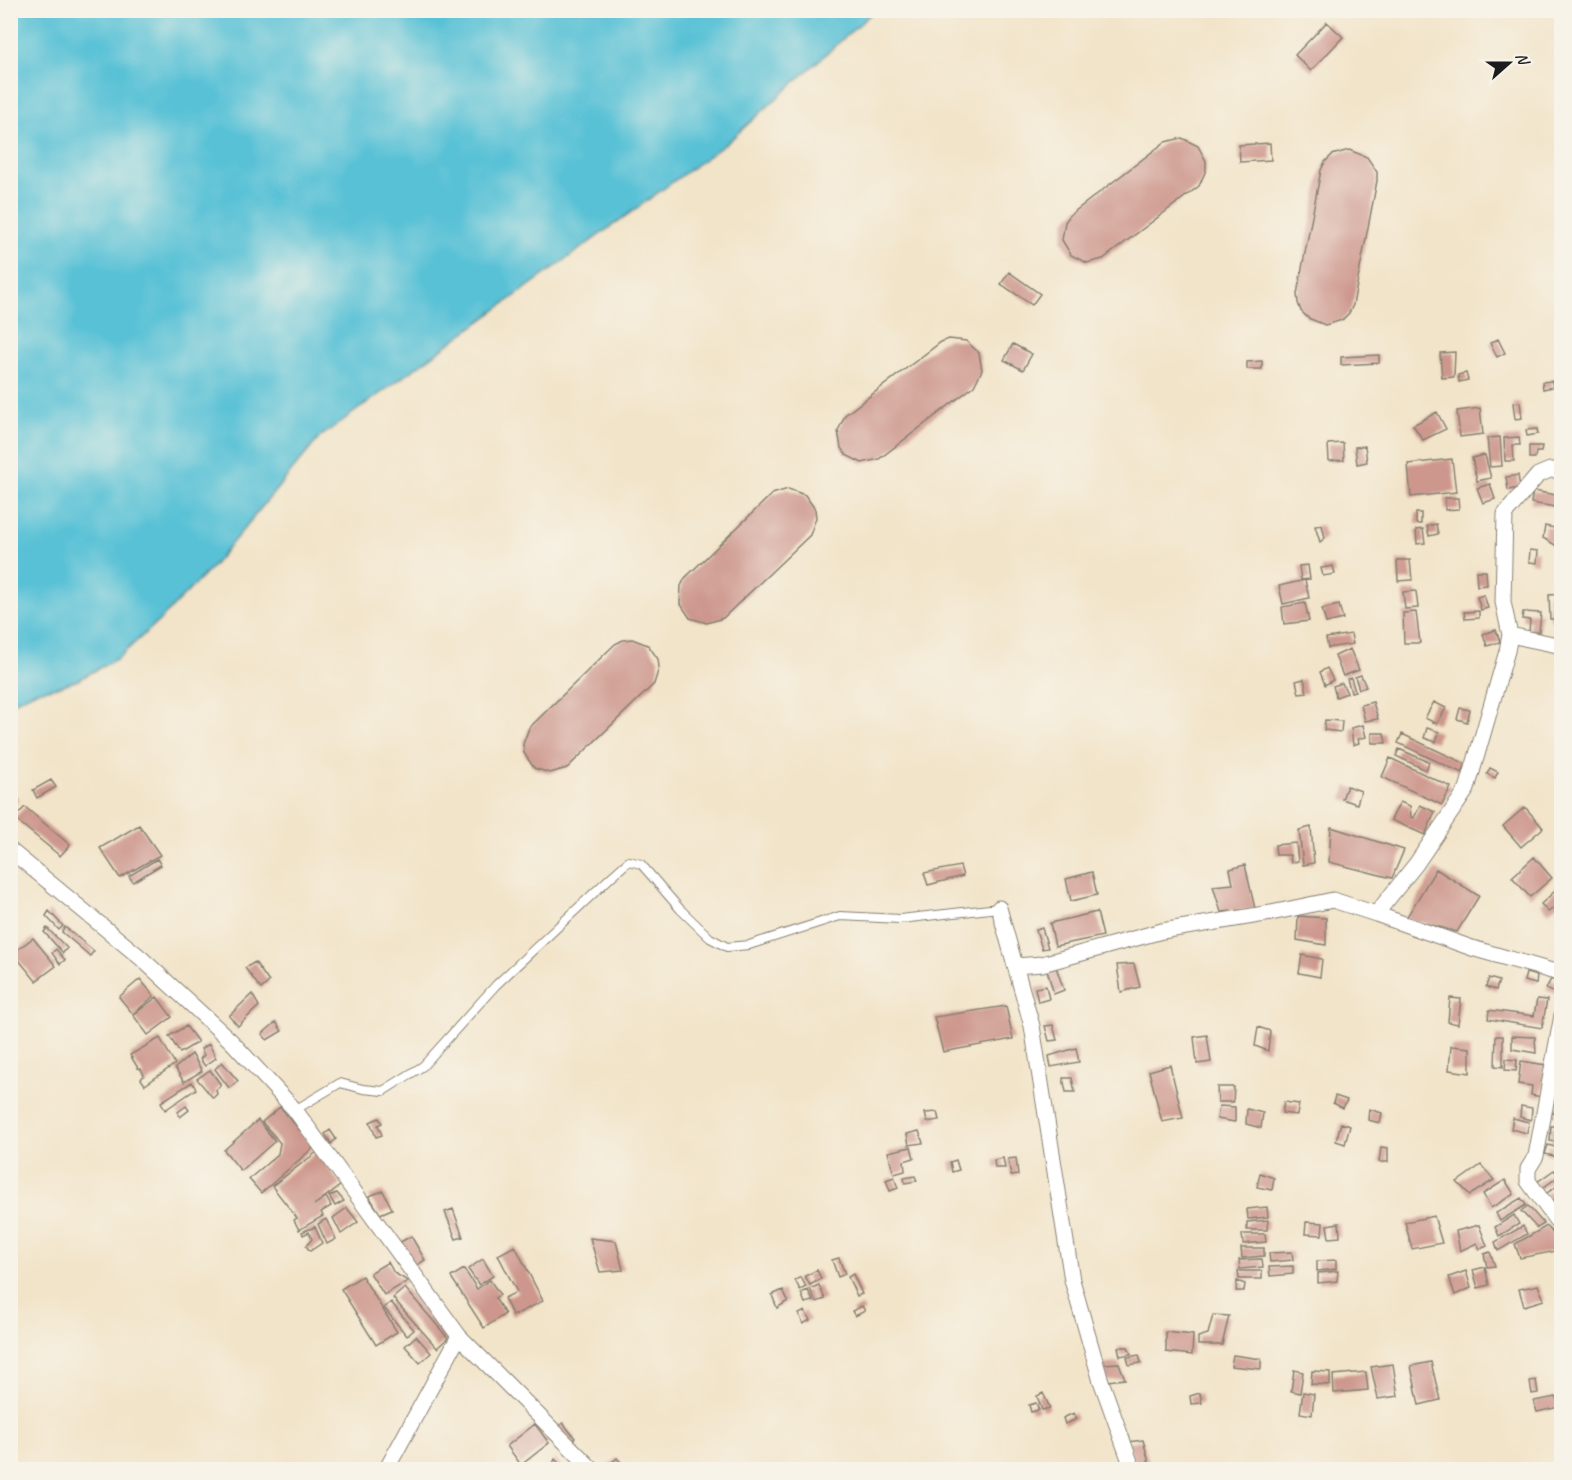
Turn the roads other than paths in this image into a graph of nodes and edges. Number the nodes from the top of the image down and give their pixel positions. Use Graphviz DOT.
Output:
graph roads {
  1 [pos="1562,470"];
  2 [pos="1510,635"];
  3 [pos="1562,646"];
  4 [pos="10,850"];
  5 [pos="999,908"];
  6 [pos="1376,914"];
  7 [pos="1017,966"];
  8 [pos="1562,974"];
  9 [pos="1562,1015"];
  10 [pos="295,1110"];
  11 [pos="1562,1228"];
  12 [pos="459,1336"];
  13 [pos="386,1470"];
  14 [pos="593,1470"];
  15 [pos="1133,1470"];
  1 -- 2 [label="street"];
  2 -- 3 [label="street"];
  2 -- 6 [label="street"];
  4 -- 10 [label="street"];
  5 -- 7 [label="street"];
  5 -- 10 [label="lane"];
  6 -- 7 [label="street"];
  6 -- 8 [label="street"];
  7 -- 15 [label="street"];
  9 -- 11 [label="street"];
  10 -- 12 [label="street"];
  12 -- 13 [label="street"];
  12 -- 14 [label="street"];
}
